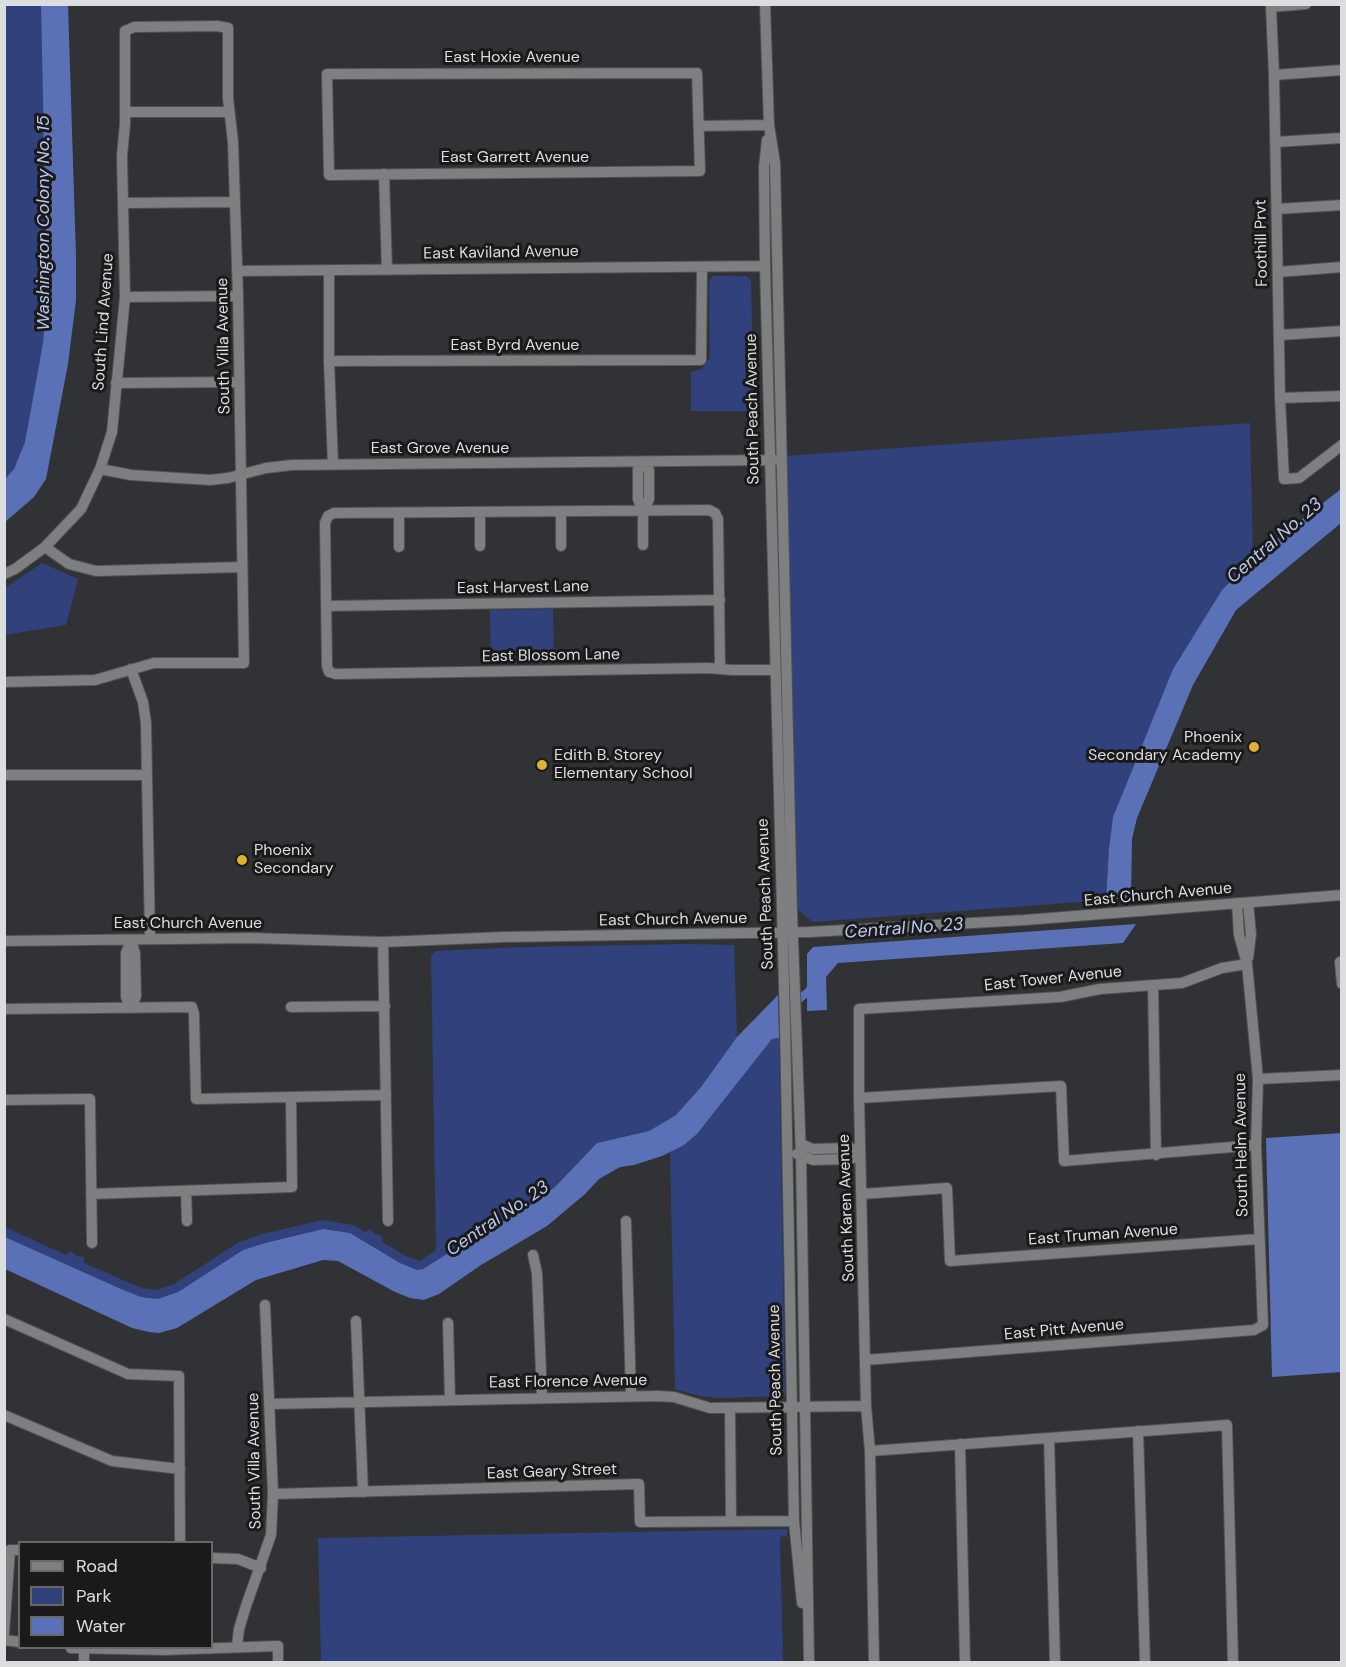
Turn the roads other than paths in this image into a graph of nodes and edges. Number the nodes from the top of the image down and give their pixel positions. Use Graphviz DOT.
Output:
graph roads {
  1 [pos="765,4"];
  2 [pos="1305,4"];
  3 [pos="125,31"];
  4 [pos="1341,70"];
  5 [pos="1274,75"];
  6 [pos="125,112"];
  7 [pos="229,112"];
  8 [pos="769,125"];
  9 [pos="699,126"];
  10 [pos="1341,138"];
  11 [pos="1275,142"];
  12 [pos="384,174"];
  13 [pos="329,175"];
  14 [pos="234,202"];
  15 [pos="123,203"];
  16 [pos="1341,205"];
  17 [pos="1277,209"];
  18 [pos="765,266"];
  19 [pos="702,267"];
  20 [pos="1341,267"];
  21 [pos="329,270"];
  22 [pos="387,270"];
  23 [pos="237,271"];
  24 [pos="1278,272"];
  25 [pos="238,296"];
  26 [pos="125,297"];
  27 [pos="1341,331"];
  28 [pos="1280,335"];
  29 [pos="329,361"];
  30 [pos="238,382"];
  31 [pos="116,383"];
  32 [pos="1341,396"];
  33 [pos="1280,398"];
  34 [pos="1341,445"];
  35 [pos="770,460"];
  36 [pos="782,460"];
  37 [pos="643,463"];
  38 [pos="333,465"];
  39 [pos="100,469"];
  40 [pos="242,474"];
  41 [pos="643,511"];
  42 [pos="480,512"];
  43 [pos="561,512"];
  44 [pos="399,513"];
  45 [pos="643,545"];
  46 [pos="480,546"];
  47 [pos="561,546"];
  48 [pos="45,547"];
  49 [pos="399,548"];
  50 [pos="242,567"];
  51 [pos="4,574"];
  52 [pos="720,600"];
  53 [pos="326,606"];
  54 [pos="131,669"];
  55 [pos="720,669"];
  56 [pos="774,670"];
  57 [pos="332,673"];
  58 [pos="4,682"];
  59 [pos="335,687"];
  60 [pos="776,717"];
  61 [pos="147,775"];
  62 [pos="4,776"];
  63 [pos="790,809"];
  64 [pos="1341,896"];
  65 [pos="1242,903"];
  66 [pos="788,933"];
  67 [pos="130,939"];
  68 [pos="150,939"];
  69 [pos="4,941"];
  70 [pos="383,942"];
  71 [pos="1341,962"];
  72 [pos="1247,964"];
  73 [pos="1341,984"];
  74 [pos="1153,985"];
  75 [pos="385,1006"];
  76 [pos="291,1007"];
  77 [pos="131,1008"];
  78 [pos="4,1009"];
  79 [pos="859,1009"];
  80 [pos="786,1074"];
  81 [pos="1341,1075"];
  82 [pos="1258,1079"];
  83 [pos="386,1095"];
  84 [pos="291,1097"];
  85 [pos="859,1098"];
  86 [pos="4,1100"];
  87 [pos="801,1144"];
  88 [pos="1256,1145"];
  89 [pos="860,1155"];
  90 [pos="1156,1155"];
  91 [pos="801,1157"];
  92 [pos="186,1191"];
  93 [pos="91,1194"];
  94 [pos="862,1194"];
  95 [pos="187,1221"];
  96 [pos="388,1221"];
  97 [pos="626,1221"];
  98 [pos="1259,1239"];
  99 [pos="92,1243"];
  100 [pos="533,1255"];
  101 [pos="266,1305"];
  102 [pos="4,1319"];
  103 [pos="356,1321"];
  104 [pos="448,1323"];
  105 [pos="1263,1325"];
  106 [pos="866,1360"];
  107 [pos="631,1396"];
  108 [pos="542,1397"];
  109 [pos="450,1400"];
  110 [pos="361,1402"];
  111 [pos="270,1404"];
  112 [pos="866,1406"];
  113 [pos="804,1407"];
  114 [pos="730,1408"];
  115 [pos="792,1408"];
  116 [pos="4,1415"];
  117 [pos="1138,1431"];
  118 [pos="1049,1438"];
  119 [pos="960,1444"];
  120 [pos="870,1451"];
  121 [pos="180,1469"];
  122 [pos="363,1492"];
  123 [pos="273,1494"];
  124 [pos="731,1521"];
  125 [pos="794,1521"];
  126 [pos="180,1541"];
  127 [pos="15,1550"];
  128 [pos="213,1558"];
  129 [pos="261,1568"];
  130 [pos="4,1634"];
  131 [pos="237,1646"];
  132 [pos="213,1647"];
  133 [pos="84,1649"];
  134 [pos="182,1649"];
  135 [pos="84,1662"];
  136 [pos="278,1662"];
  137 [pos="808,1662"];
  138 [pos="874,1662"];
  139 [pos="965,1662"];
  140 [pos="1055,1662"];
  141 [pos="1144,1662"];
  142 [pos="1233,1662"];
  1 -- 8 [label="street, South Peach Avenue"];
  2 -- 5 [label="street, Foothill Prvt"];
  3 -- 6 [label="street, South Lind Avenue"];
  3 -- 7 [label="street, South Villa Avenue"];
  4 -- 5 [label="street"];
  5 -- 11 [label="street, Foothill Prvt"];
  6 -- 7 [label="street"];
  6 -- 15 [label="street, South Lind Avenue"];
  7 -- 14 [label="street, South Villa Avenue"];
  8 -- 9 [label="street"];
  8 -- 18 [label="street, South Peach Avenue"];
  8 -- 36 [label="street, South Peach Avenue"];
  9 -- 12 [label="street, East Garrett Avenue"];
  9 -- 13 [label="street, East Hoxie Avenue"];
  10 -- 11 [label="street"];
  11 -- 17 [label="street, Foothill Prvt"];
  12 -- 13 [label="street, East Garrett Avenue"];
  12 -- 22 [label="street"];
  14 -- 15 [label="street"];
  14 -- 23 [label="street, South Villa Avenue"];
  15 -- 26 [label="street, South Lind Avenue"];
  16 -- 17 [label="street"];
  17 -- 24 [label="street, Foothill Prvt"];
  18 -- 19 [label="street, East Kaviland Avenue"];
  18 -- 35 [label="street, South Peach Avenue"];
  19 -- 22 [label="street, East Kaviland Avenue"];
  19 -- 29 [label="street, East Byrd Avenue"];
  20 -- 24 [label="street"];
  21 -- 22 [label="street, East Kaviland Avenue"];
  21 -- 23 [label="street, East Kaviland Avenue"];
  21 -- 29 [label="street"];
  23 -- 25 [label="street, South Villa Avenue"];
  24 -- 28 [label="street, Foothill Prvt"];
  25 -- 26 [label="street"];
  25 -- 30 [label="street, South Villa Avenue"];
  26 -- 31 [label="street, South Lind Avenue"];
  27 -- 28 [label="street"];
  28 -- 33 [label="street, Foothill Prvt"];
  29 -- 38 [label="street"];
  30 -- 31 [label="street"];
  30 -- 40 [label="street, South Villa Avenue"];
  31 -- 39 [label="street, South Lind Avenue"];
  32 -- 33 [label="street"];
  33 -- 34 [label="street, Foothill Prvt"];
  35 -- 36 [label="street, East Grove Avenue"];
  35 -- 37 [label="street, East Grove Avenue"];
  35 -- 56 [label="street, South Peach Avenue"];
  36 -- 63 [label="street, South Peach Avenue"];
  37 -- 38 [label="street, East Grove Avenue"];
  37 -- 41 [label="street"];
  38 -- 40 [label="street, East Grove Avenue"];
  39 -- 40 [label="street, East Grove Avenue"];
  39 -- 48 [label="street, South Lind Avenue"];
  40 -- 50 [label="street, South Villa Avenue"];
  41 -- 43 [label="street"];
  41 -- 45 [label="street"];
  41 -- 52 [label="street"];
  42 -- 43 [label="street"];
  42 -- 44 [label="street"];
  42 -- 46 [label="street"];
  43 -- 47 [label="street"];
  44 -- 49 [label="street"];
  44 -- 53 [label="street"];
  48 -- 50 [label="street"];
  48 -- 51 [label="street, South Lind Avenue"];
  50 -- 54 [label="street, South Villa Avenue"];
  52 -- 53 [label="street, East Harvest Lane"];
  52 -- 55 [label="street"];
  53 -- 57 [label="street"];
  54 -- 58 [label="street"];
  54 -- 61 [label="street"];
  55 -- 56 [label="street, East Blossom Lane"];
  55 -- 57 [label="street, East Blossom Lane"];
  56 -- 60 [label="street, South Peach Avenue"];
  57 -- 59 [label="street"];
  60 -- 63 [label="street"];
  60 -- 66 [label="street, South Peach Avenue"];
  61 -- 62 [label="street"];
  61 -- 68 [label="street"];
  63 -- 66 [label="street, South Peach Avenue"];
  64 -- 65 [label="street, East Church Avenue"];
  65 -- 66 [label="street, East Church Avenue"];
  65 -- 72 [label="street, South Helm Avenue"];
  66 -- 70 [label="street, East Church Avenue"];
  66 -- 80 [label="street, South Peach Avenue"];
  66 -- 87 [label="street, South Peach Avenue"];
  67 -- 68 [label="street, East Church Avenue"];
  67 -- 69 [label="street, East Church Avenue"];
  67 -- 77 [label="street"];
  68 -- 70 [label="street, East Church Avenue"];
  70 -- 75 [label="street"];
  71 -- 73 [label="street"];
  72 -- 74 [label="street, East Tower Avenue"];
  72 -- 82 [label="street, South Helm Avenue"];
  74 -- 79 [label="street, East Tower Avenue"];
  74 -- 90 [label="street"];
  75 -- 76 [label="street"];
  75 -- 83 [label="street"];
  77 -- 78 [label="street"];
  77 -- 84 [label="street"];
  79 -- 85 [label="street, South Karen Avenue"];
  80 -- 91 [label="street"];
  80 -- 115 [label="street, South Peach Avenue"];
  81 -- 82 [label="street"];
  82 -- 88 [label="street, South Helm Avenue"];
  83 -- 84 [label="street"];
  83 -- 96 [label="street"];
  84 -- 92 [label="street"];
  85 -- 89 [label="street, South Karen Avenue"];
  85 -- 90 [label="street"];
  86 -- 93 [label="street"];
  87 -- 89 [label="street"];
  87 -- 91 [label="street, South Peach Avenue"];
  88 -- 90 [label="street"];
  88 -- 98 [label="street, South Helm Avenue"];
  89 -- 91 [label="street"];
  89 -- 94 [label="street, South Karen Avenue"];
  91 -- 113 [label="street, South Peach Avenue"];
  92 -- 93 [label="street"];
  92 -- 95 [label="street"];
  93 -- 99 [label="street"];
  94 -- 98 [label="street, East Truman Avenue"];
  94 -- 106 [label="street, South Karen Avenue"];
  97 -- 107 [label="street"];
  98 -- 105 [label="street, South Helm Avenue"];
  100 -- 108 [label="street"];
  101 -- 111 [label="street, South Villa Avenue"];
  102 -- 121 [label="street"];
  103 -- 110 [label="street"];
  104 -- 109 [label="street"];
  105 -- 106 [label="street, East Pitt Avenue"];
  106 -- 112 [label="street, South Karen Avenue"];
  107 -- 108 [label="street, East Florence Avenue"];
  107 -- 114 [label="street, East Florence Avenue"];
  108 -- 109 [label="street, East Florence Avenue"];
  109 -- 110 [label="street, East Florence Avenue"];
  110 -- 111 [label="street, East Florence Avenue"];
  110 -- 122 [label="street"];
  111 -- 123 [label="street, South Villa Avenue"];
  112 -- 113 [label="street, East Florence Avenue"];
  112 -- 120 [label="street, South Karen Avenue"];
  113 -- 115 [label="street, East Florence Avenue"];
  113 -- 137 [label="street, South Peach Avenue"];
  114 -- 115 [label="street, East Florence Avenue"];
  114 -- 124 [label="street"];
  115 -- 125 [label="street, South Peach Avenue"];
  116 -- 121 [label="street"];
  117 -- 118 [label="street"];
  117 -- 141 [label="street"];
  117 -- 142 [label="street"];
  118 -- 119 [label="street"];
  118 -- 140 [label="street"];
  119 -- 120 [label="street"];
  119 -- 139 [label="street"];
  120 -- 138 [label="street, South Karen Avenue"];
  121 -- 126 [label="street"];
  122 -- 123 [label="street, East Geary Street"];
  122 -- 124 [label="street, East Geary Street"];
  123 -- 129 [label="street, South Villa Avenue"];
  124 -- 125 [label="street, East Geary Street"];
  125 -- 137 [label="street, South Peach Avenue"];
  127 -- 130 [label="street"];
  128 -- 129 [label="street"];
  129 -- 131 [label="street, South Villa Avenue"];
  131 -- 132 [label="street"];
  131 -- 136 [label="street"];
  133 -- 134 [label="street"];
  133 -- 135 [label="street"];
}
